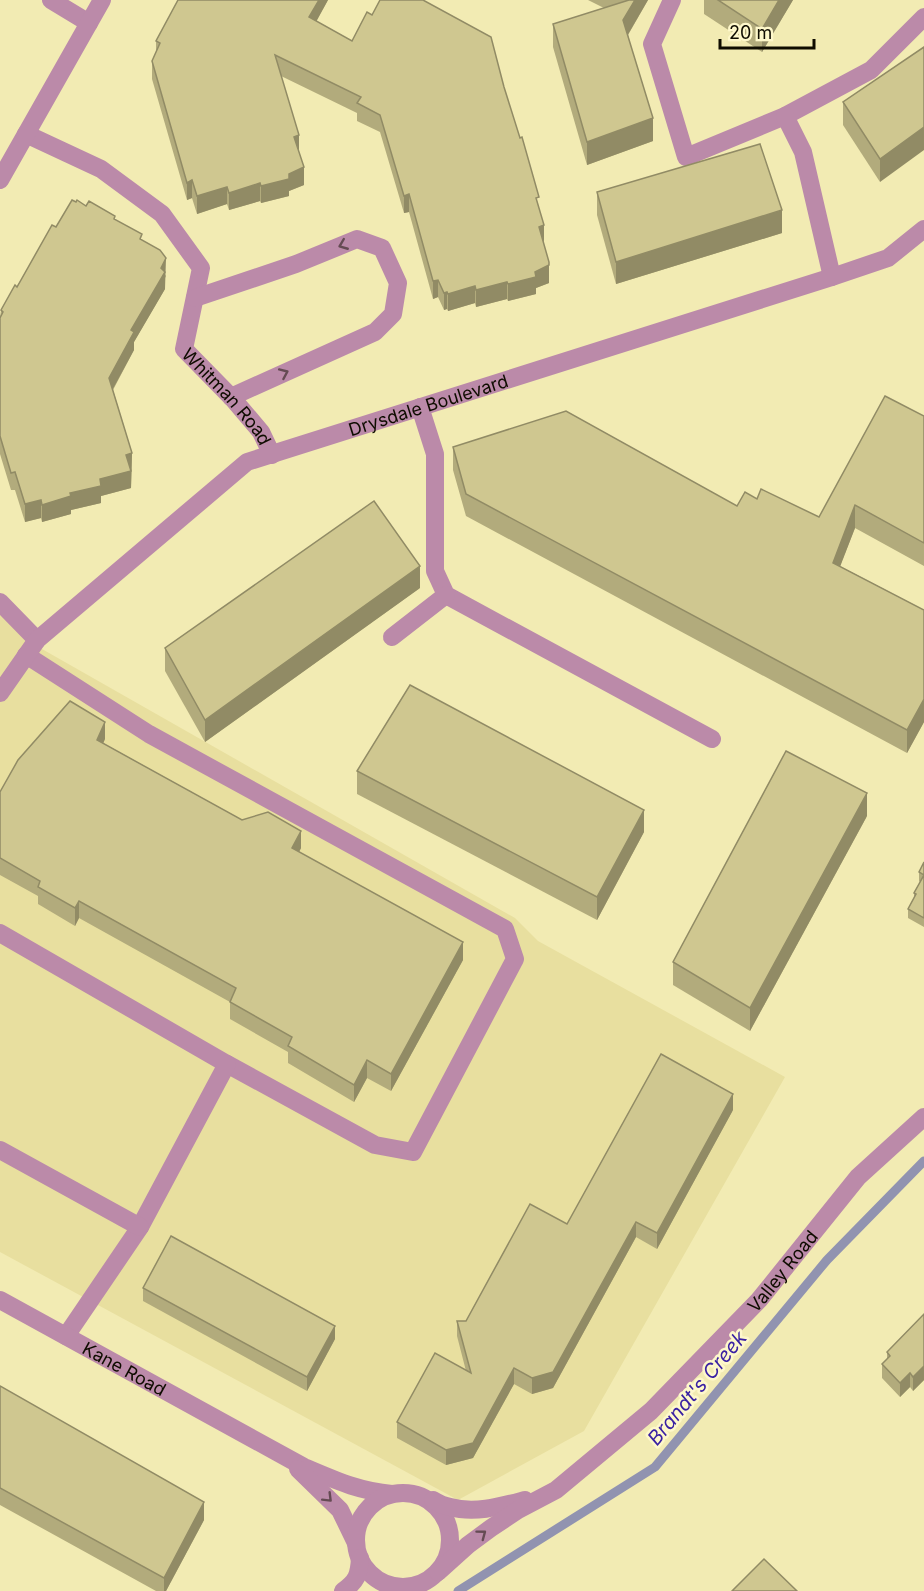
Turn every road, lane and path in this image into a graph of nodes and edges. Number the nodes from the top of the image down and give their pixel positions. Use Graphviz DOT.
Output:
graph roads {
  1 [pos="51,0"];
  2 [pos="102,0"];
  3 [pos="672,0"];
  4 [pos="924,17"];
  5 [pos="89,23"];
  6 [pos="785,116"];
  7 [pos="26,134"];
  8 [pos="0,180"];
  9 [pos="924,229"];
  10 [pos="832,277"];
  11 [pos="195,298"];
  12 [pos="231,397"];
  13 [pos="420,407"];
  14 [pos="272,454"];
  15 [pos="447,595"];
  16 [pos="0,602"];
  17 [pos="392,637"];
  18 [pos="32,648"];
  19 [pos="0,693"];
  20 [pos="712,739"];
  21 [pos="0,933"];
  22 [pos="227,1064"];
  23 [pos="924,1117"];
  24 [pos="0,1150"];
  25 [pos="140,1227"];
  26 [pos="0,1300"];
  27 [pos="66,1336"];
  28 [pos="249,1437"];
  29 [pos="556,1490"];
  30 [pos="392,1494"];
  31 [pos="424,1497"];
  32 [pos="358,1551"];
  33 [pos="438,1572"];
  34 [pos="412,1586"];
  35 [pos="343,1591"];
  36 [pos="394,1591"];
  1 -- 5 [label="street"];
  2 -- 5 [label="street"];
  3 -- 6 [label="street"];
  4 -- 6 [label="street"];
  5 -- 7 [label="street"];
  6 -- 10 [label="street"];
  7 -- 8 [label="street"];
  7 -- 11 [label="street, Whitman Road"];
  9 -- 10 [label="street, Drysdale Boulevard"];
  10 -- 13 [label="street, Drysdale Boulevard"];
  11 -- 12 [label="street, Whitman Road"];
  12 -- 11 [label="street, one-way"];
  12 -- 14 [label="street, Whitman Road"];
  13 -- 14 [label="street, Drysdale Boulevard"];
  13 -- 15 [label="street"];
  14 -- 18 [label="street, Drysdale Boulevard"];
  15 -- 17 [label="street"];
  15 -- 20 [label="street"];
  16 -- 18 [label="street"];
  18 -- 19 [label="street, Drysdale Boulevard"];
  18 -- 22 [label="street"];
  21 -- 22 [label="street"];
  22 -- 25 [label="street"];
  23 -- 29 [label="street, Valley Road"];
  24 -- 25 [label="street"];
  25 -- 27 [label="street"];
  26 -- 27 [label="street, Kane Road"];
  27 -- 28 [label="street, Kane Road"];
  28 -- 30 [label="street, Kane Road"];
  28 -- 32 [label="street, Kane Road, one-way"];
  29 -- 31 [label="street, Valley Road"];
  33 -- 29 [label="street, Valley Road, one-way"];
  30 -- 31 [label="street, Valley Road"];
  30 -- 32 [label="street"];
  31 -- 33 [label="street"];
  32 -- 34 [label="street"];
  32 -- 35 [label="street"];
  33 -- 34 [label="street, Valley Road"];
  34 -- 36 [label="street, Valley Road"];
}
